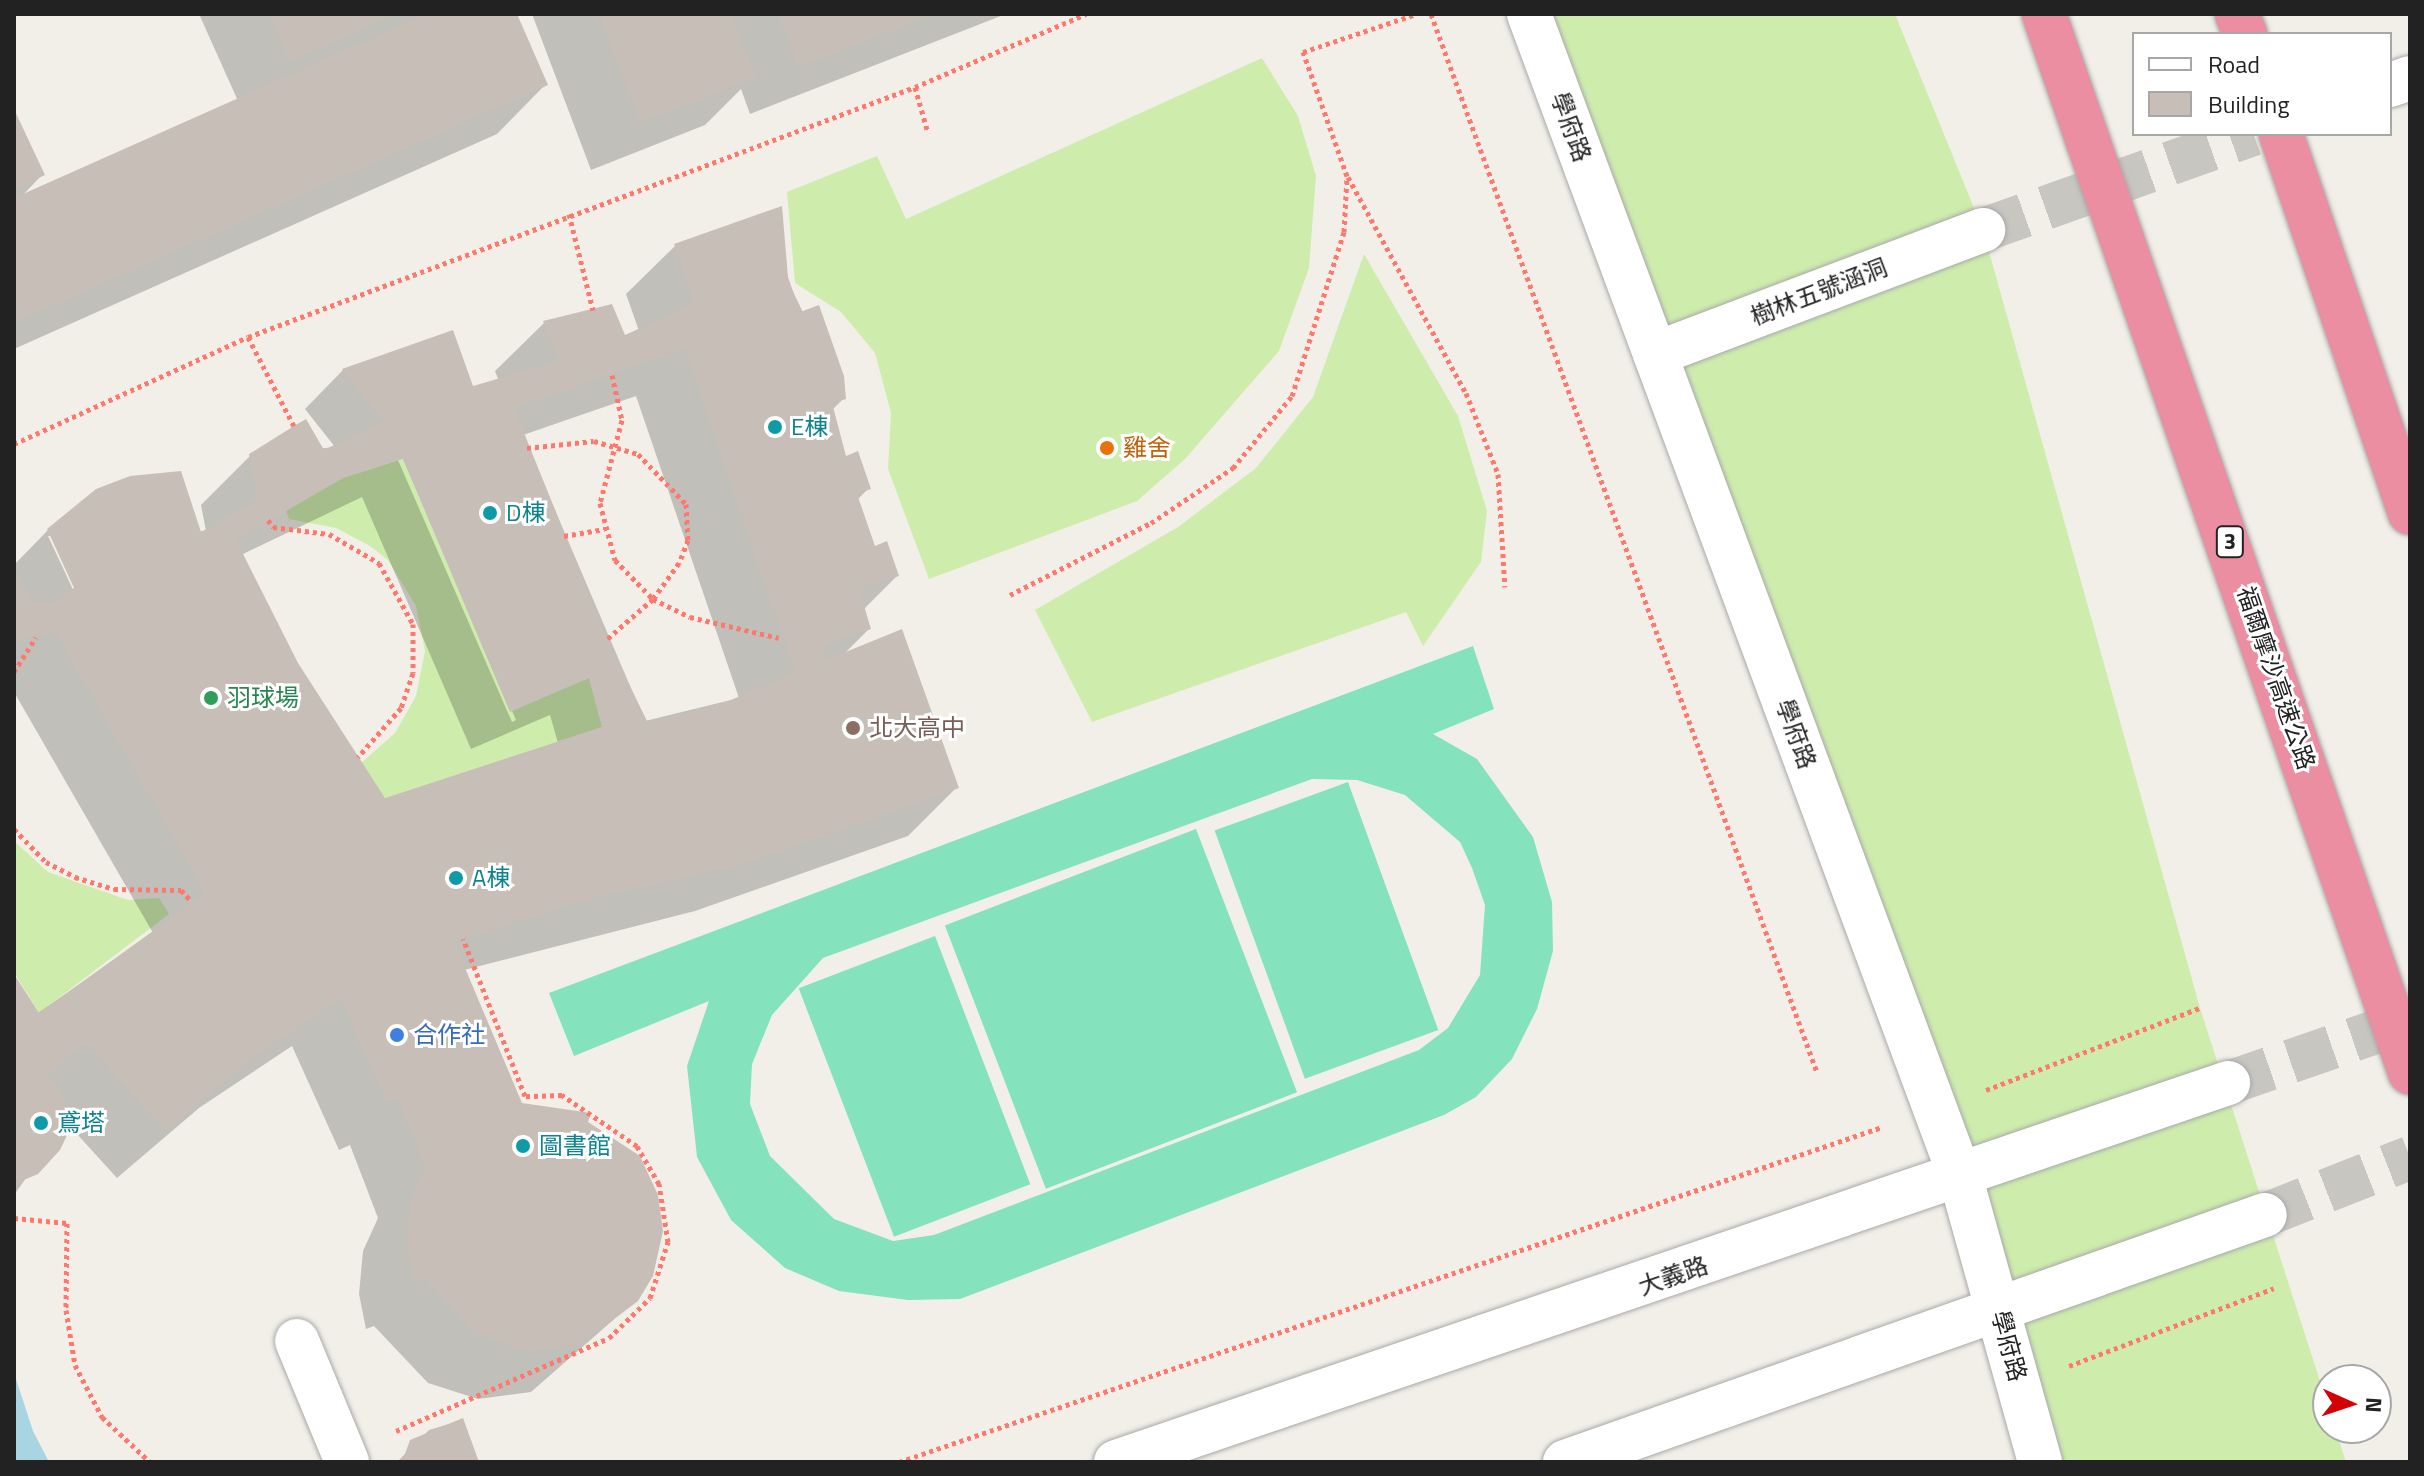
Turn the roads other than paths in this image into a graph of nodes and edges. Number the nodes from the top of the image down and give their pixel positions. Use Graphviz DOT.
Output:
graph roads {
  1 [pos="1529,14"];
  2 [pos="2044,14"];
  3 [pos="2282,136"];
  4 [pos="1983,230"];
  5 [pos="1655,354"];
  6 [pos="2410,513"];
  7 [pos="2410,1072"];
  8 [pos="2228,1083"];
  9 [pos="1961,1179"];
  10 [pos="2265,1215"];
  11 [pos="1999,1310"];
  12 [pos="297,1341"];
  13 [pos="347,1462"];
  14 [pos="1116,1462"];
  15 [pos="1565,1462"];
  16 [pos="2040,1462"];
  1 -- 5 [label="street, 學府路"];
  2 -- 7 [label="highway, 福爾摩沙高速公路 / 3"];
  3 -- 6 [label="highway"];
  4 -- 5 [label="street, 樹林五號涵洞"];
  5 -- 9 [label="street, 學府路"];
  8 -- 9 [label="street, 大義路"];
  9 -- 11 [label="street, 學府路"];
  9 -- 14 [label="street, 大義路"];
  10 -- 11 [label="street"];
  11 -- 15 [label="street"];
  11 -- 16 [label="street, 學府路"];
  12 -- 13 [label="street"];
}
